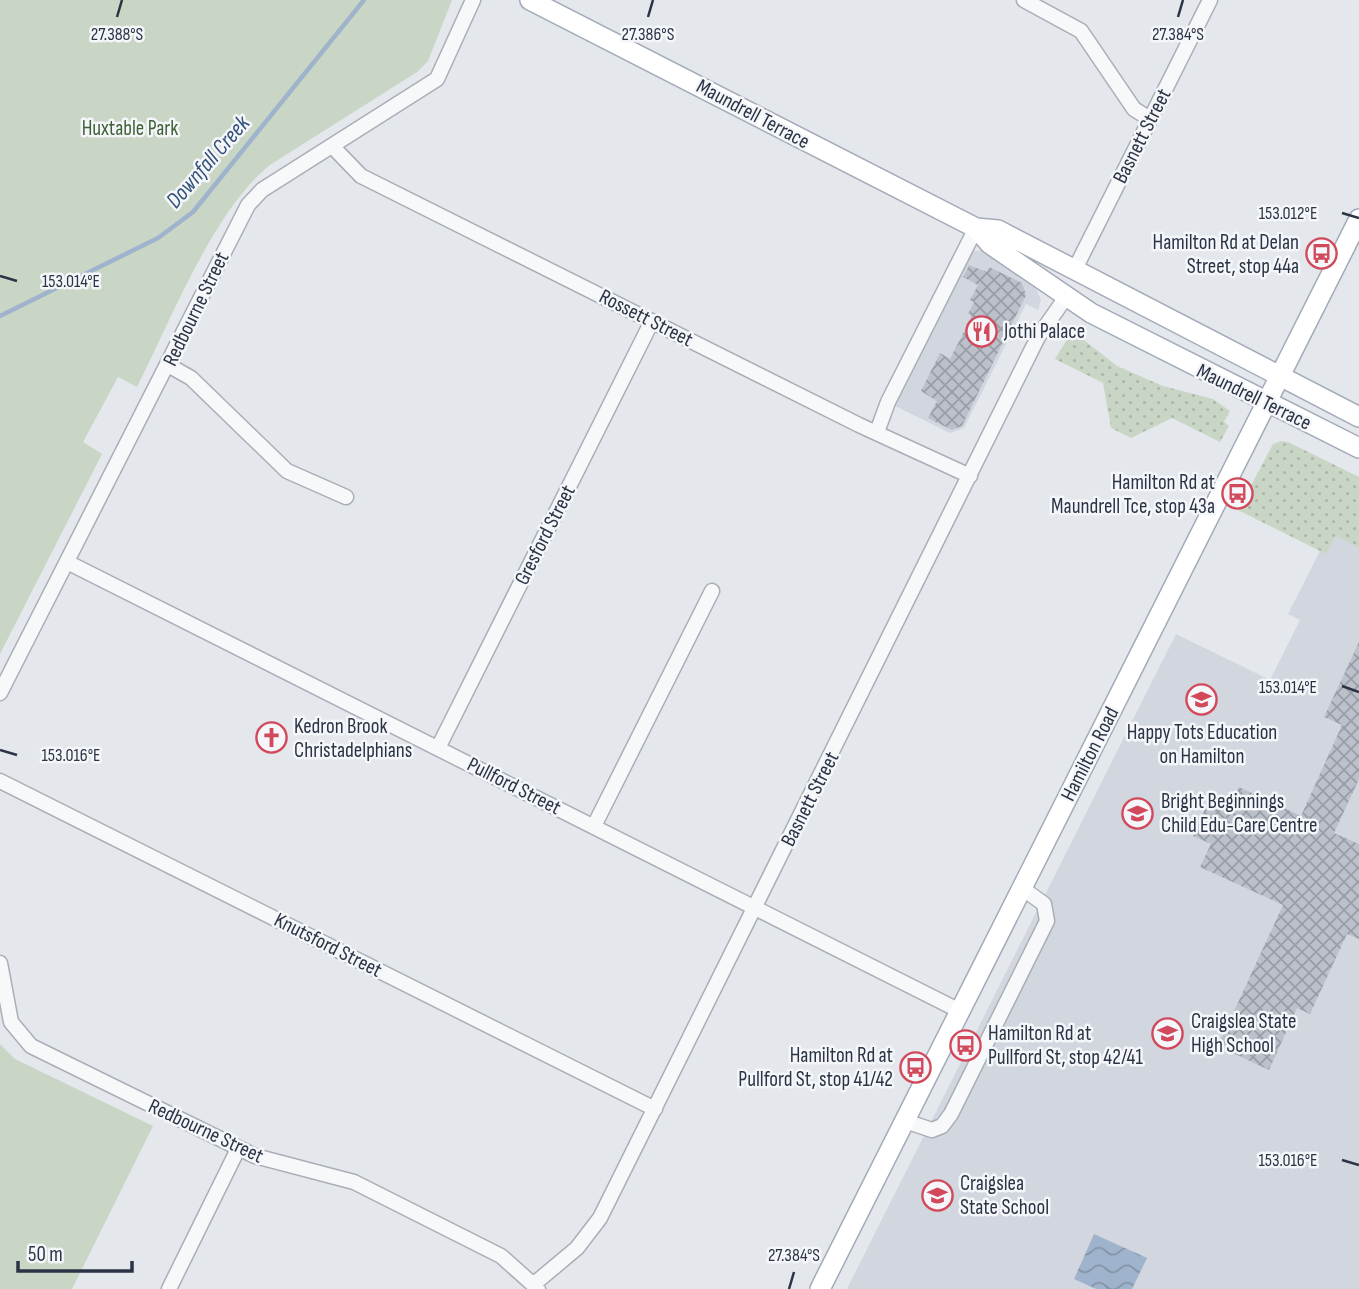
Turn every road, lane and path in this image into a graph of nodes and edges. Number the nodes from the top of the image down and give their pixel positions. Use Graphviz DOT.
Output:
graph roads {
  1 [pos="473,0"];
  2 [pos="530,0"];
  3 [pos="1024,0"];
  4 [pos="1210,0"];
  5 [pos="1150,119"];
  6 [pos="332,146"];
  7 [pos="1358,225"];
  8 [pos="976,228"];
  9 [pos="1074,271"];
  10 [pos="1066,298"];
  11 [pos="652,321"];
  12 [pos="168,365"];
  13 [pos="1279,377"];
  14 [pos="1267,403"];
  15 [pos="1359,417"];
  16 [pos="877,432"];
  17 [pos="1359,448"];
  18 [pos="970,476"];
  19 [pos="346,497"];
  20 [pos="67,562"];
  21 [pos="712,591"];
  22 [pos="0,693"];
  23 [pos="438,748"];
  24 [pos="0,781"];
  25 [pos="594,826"];
  26 [pos="1022,888"];
  27 [pos="755,908"];
  28 [pos="0,962"];
  29 [pos="960,1011"];
  30 [pos="655,1109"];
  31 [pos="905,1121"];
  32 [pos="238,1149"];
  33 [pos="536,1287"];
  34 [pos="169,1289"];
  35 [pos="820,1289"];
  1 -- 6 [label="street, Redbourne Street"];
  2 -- 8 [label="main road, Maundrell Terrace"];
  3 -- 5 [label="street"];
  4 -- 5 [label="street, Basnett Street"];
  5 -- 9 [label="street, Basnett Street"];
  6 -- 11 [label="street, Rossett Street"];
  6 -- 12 [label="street, Redbourne Street"];
  7 -- 13 [label="main road, Hamilton Road"];
  8 -- 9 [label="main road, Maundrell Terrace"];
  8 -- 10 [label="main road, Maundrell Terrace"];
  8 -- 16 [label="street"];
  9 -- 13 [label="main road, Maundrell Terrace"];
  10 -- 14 [label="main road, Maundrell Terrace"];
  10 -- 18 [label="street, Basnett Street"];
  11 -- 16 [label="street, Rossett Street"];
  11 -- 23 [label="street, Gresford Street"];
  12 -- 19 [label="street"];
  12 -- 20 [label="street, Redbourne Street"];
  13 -- 14 [label="main road, Hamilton Road"];
  13 -- 15 [label="main road, Maundrell Terrace"];
  14 -- 17 [label="main road, Maundrell Terrace"];
  14 -- 26 [label="main road, Hamilton Road"];
  16 -- 18 [label="street, Rossett Street"];
  18 -- 27 [label="street, Basnett Street"];
  20 -- 22 [label="street, Redbourne Street"];
  20 -- 23 [label="street, Pullford Street"];
  21 -- 25 [label="street"];
  23 -- 25 [label="street, Pullford Street"];
  24 -- 30 [label="street, Knutsford Street"];
  25 -- 27 [label="street, Pullford Street"];
  26 -- 29 [label="main road, Hamilton Road"];
  26 -- 31 [label="street"];
  27 -- 29 [label="street, Pullford Street"];
  27 -- 30 [label="street, Basnett Street"];
  28 -- 32 [label="street, Redbourne Street"];
  29 -- 31 [label="main road, Hamilton Road"];
  30 -- 33 [label="street, Basnett Street"];
  31 -- 35 [label="main road, Hamilton Road"];
  32 -- 33 [label="street, Redbourne Street"];
  32 -- 34 [label="street"];
}
